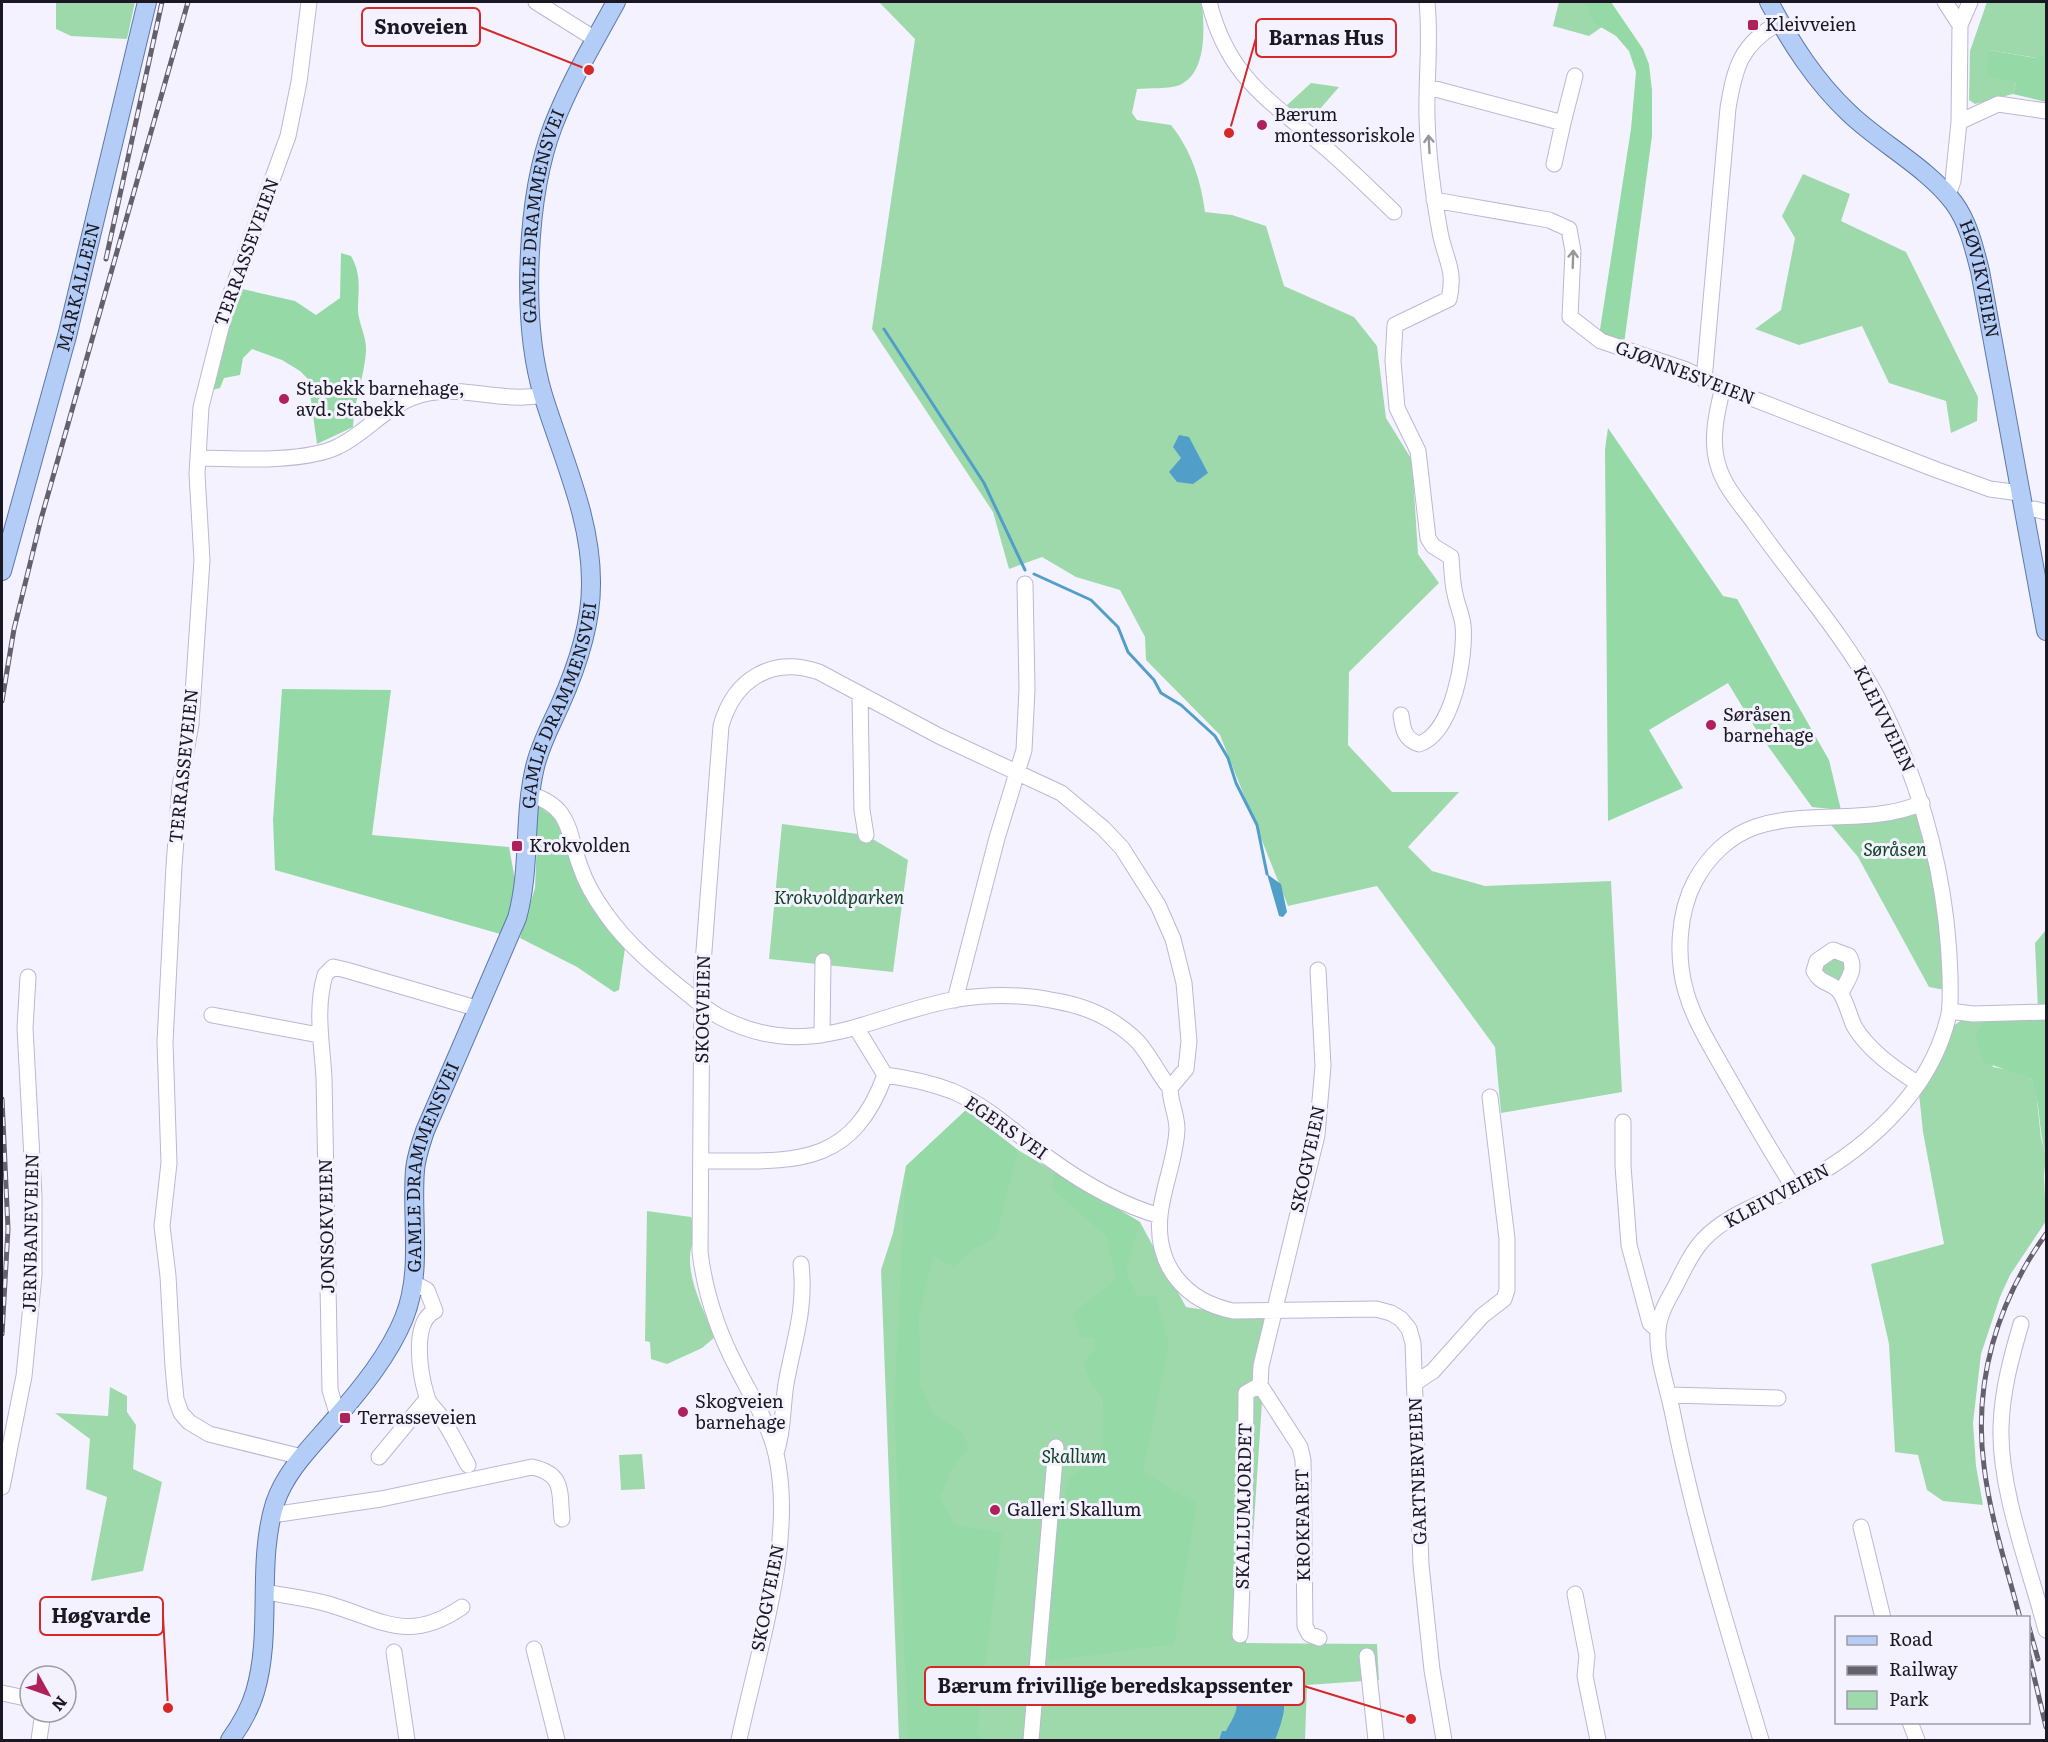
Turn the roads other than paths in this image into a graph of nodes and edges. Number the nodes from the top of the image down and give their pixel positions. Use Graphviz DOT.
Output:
graph roads {
  1 [pos="147,2"];
  2 [pos="309,2"];
  3 [pos="536,2"];
  4 [pos="616,2"];
  5 [pos="1209,2"];
  6 [pos="1427,2"];
  7 [pos="1769,2"];
  8 [pos="1946,2"];
  9 [pos="1970,2"];
  10 [pos="1780,22"];
  11 [pos="1960,25"];
  12 [pos="595,39"];
  13 [pos="1575,76"];
  14 [pos="1428,87"];
  15 [pos="2046,111"];
  16 [pos="1959,122"];
  17 [pos="1563,123"];
  18 [pos="1554,164"];
  19 [pos="1947,195"];
  20 [pos="1434,200"];
  21 [pos="1394,212"];
  22 [pos="1704,380"];
  23 [pos="1723,387"];
  24 [pos="543,395"];
  25 [pos="198,458"];
  26 [pos="2020,493"];
  27 [pos="2046,512"];
  28 [pos="2026,518"];
  29 [pos="2046,519"];
  30 [pos="2,571"];
  31 [pos="1025,584"];
  32 [pos="2046,632"];
  33 [pos="860,694"];
  34 [pos="1401,715"];
  35 [pos="1017,772"];
  36 [pos="529,794"];
  37 [pos="1922,803"];
  38 [pos="866,835"];
  39 [pos="823,961"];
  40 [pos="1318,970"];
  41 [pos="28,977"];
  42 [pos="1841,993"];
  43 [pos="955,1000"];
  44 [pos="703,1007"];
  45 [pos="479,1008"];
  46 [pos="1950,1011"];
  47 [pos="2046,1012"];
  48 [pos="212,1015"];
  49 [pos="857,1029"];
  50 [pos="319,1035"];
  51 [pos="822,1035"];
  52 [pos="885,1075"];
  53 [pos="1917,1083"];
  54 [pos="1170,1088"];
  55 [pos="1490,1097"];
  56 [pos="1623,1122"];
  57 [pos="701,1161"];
  58 [pos="1794,1188"];
  59 [pos="1160,1216"];
  60 [pos="801,1264"];
  61 [pos="414,1283"];
  62 [pos="1274,1310"];
  63 [pos="2021,1324"];
  64 [pos="1658,1330"];
  65 [pos="1415,1383"];
  66 [pos="1260,1385"];
  67 [pos="1669,1395"];
  68 [pos="1778,1398"];
  69 [pos="427,1399"];
  70 [pos="338,1416"];
  71 [pos="1056,1448"];
  72 [pos="776,1453"];
  73 [pos="379,1456"];
  74 [pos="302,1457"];
  75 [pos="468,1465"];
  76 [pos="2,1487"];
  77 [pos="272,1515"];
  78 [pos="562,1519"];
  79 [pos="1861,1527"];
  80 [pos="2040,1584"];
  81 [pos="265,1592"];
  82 [pos="1575,1594"];
  83 [pos="462,1607"];
  84 [pos="1883,1616"];
  85 [pos="2046,1629"];
  86 [pos="1240,1635"];
  87 [pos="1319,1638"];
  88 [pos="534,1649"];
  89 [pos="394,1652"];
  90 [pos="1367,1656"];
  91 [pos="2,1693"];
  92 [pos="18,1696"];
  93 [pos="41,1724"];
  94 [pos="1911,1724"];
  95 [pos="39,1740"];
  96 [pos="230,1740"];
  97 [pos="407,1740"];
  98 [pos="557,1740"];
  99 [pos="739,1740"];
  100 [pos="1031,1740"];
  101 [pos="1376,1740"];
  102 [pos="1444,1740"];
  103 [pos="1598,1740"];
  104 [pos="1761,1740"];
  105 [pos="1917,1740"];
  1 -- 30 [label="main road, MARKALLEEN"];
  2 -- 25 [label="street, TERRASSEVEIEN"];
  3 -- 12 [label="street"];
  4 -- 12 [label="main road, GAMLE DRAMMENSVEI"];
  5 -- 21 [label="street"];
  6 -- 14 [label="street"];
  7 -- 10 [label="main road, HØVIKVEIEN"];
  8 -- 11 [label="street"];
  9 -- 11 [label="street"];
  10 -- 19 [label="main road, HØVIKVEIEN"];
  10 -- 22 [label="street"];
  11 -- 16 [label="street"];
  12 -- 24 [label="main road, GAMLE DRAMMENSVEI"];
  13 -- 17 [label="street"];
  14 -- 17 [label="street"];
  20 -- 14 [label="street, one-way"];
  15 -- 16 [label="street"];
  16 -- 19 [label="street"];
  17 -- 18 [label="street"];
  19 -- 26 [label="main road, HØVIKVEIEN"];
  22 -- 20 [label="street, GJØNNESVEIEN, one-way"];
  20 -- 34 [label="street"];
  22 -- 23 [label="street, GJØNNESVEIEN"];
  23 -- 26 [label="street, GJØNNESVEIEN"];
  23 -- 37 [label="street, KLEIVVEIEN"];
  24 -- 25 [label="street"];
  24 -- 36 [label="main road, GAMLE DRAMMENSVEI"];
  25 -- 74 [label="street, TERRASSEVEIEN"];
  26 -- 28 [label="main road, HØVIKVEIEN"];
  27 -- 28 [label="street"];
  28 -- 29 [label="street"];
  28 -- 32 [label="main road, HØVIKVEIEN"];
  31 -- 35 [label="street"];
  33 -- 35 [label="street, SKOGVEIEN"];
  33 -- 38 [label="street"];
  33 -- 44 [label="street, SKOGVEIEN"];
  35 -- 43 [label="street"];
  35 -- 54 [label="street, SKOGVEIEN"];
  36 -- 44 [label="street"];
  36 -- 45 [label="main road, GAMLE DRAMMENSVEI"];
  37 -- 46 [label="street, KLEIVVEIEN"];
  37 -- 58 [label="street"];
  39 -- 51 [label="street"];
  40 -- 62 [label="street, SKOGVEIEN"];
  41 -- 76 [label="street, JERNBANEVEIEN"];
  42 -- 53 [label="street"];
  43 -- 49 [label="street"];
  43 -- 54 [label="street"];
  44 -- 51 [label="street"];
  44 -- 57 [label="street, SKOGVEIEN"];
  45 -- 50 [label="street, JONSOKVEIEN"];
  45 -- 61 [label="main road, GAMLE DRAMMENSVEI"];
  46 -- 47 [label="street"];
  46 -- 53 [label="street, KLEIVVEIEN"];
  48 -- 50 [label="street"];
  49 -- 51 [label="street"];
  49 -- 52 [label="street"];
  50 -- 70 [label="street, JONSOKVEIEN"];
  52 -- 57 [label="street"];
  52 -- 59 [label="street, EGERS VEI"];
  53 -- 58 [label="street, KLEIVVEIEN"];
  54 -- 59 [label="street"];
  55 -- 65 [label="street, GARTNERVEIEN"];
  56 -- 64 [label="street"];
  57 -- 72 [label="street, SKOGVEIEN"];
  58 -- 64 [label="street, KLEIVVEIEN"];
  59 -- 62 [label="street"];
  60 -- 72 [label="street, SKOGVEIEN"];
  61 -- 69 [label="street"];
  61 -- 70 [label="main road, GAMLE DRAMMENSVEI"];
  62 -- 65 [label="street"];
  62 -- 66 [label="street"];
  63 -- 80 [label="street"];
  64 -- 67 [label="street, KLEIVVEIEN"];
  65 -- 102 [label="street, GARTNERVEIEN"];
  66 -- 86 [label="street, SKALLUMJORDET"];
  66 -- 87 [label="street, KROKFARET"];
  67 -- 68 [label="street"];
  67 -- 104 [label="street, KLEIVVEIEN"];
  69 -- 73 [label="street"];
  69 -- 75 [label="street"];
  70 -- 74 [label="main road, GAMLE DRAMMENSVEI"];
  71 -- 100 [label="street"];
  72 -- 99 [label="street, SKOGVEIEN"];
  74 -- 77 [label="main road, GAMLE DRAMMENSVEI"];
  77 -- 78 [label="street"];
  77 -- 81 [label="main road, GAMLE DRAMMENSVEI"];
  79 -- 84 [label="street"];
  80 -- 85 [label="street"];
  81 -- 83 [label="street"];
  81 -- 96 [label="main road, GAMLE DRAMMENSVEI"];
  82 -- 103 [label="street"];
  88 -- 98 [label="street"];
  89 -- 97 [label="street"];
  90 -- 101 [label="street"];
  91 -- 92 [label="street"];
  93 -- 95 [label="street"];
  94 -- 105 [label="street"];
}
